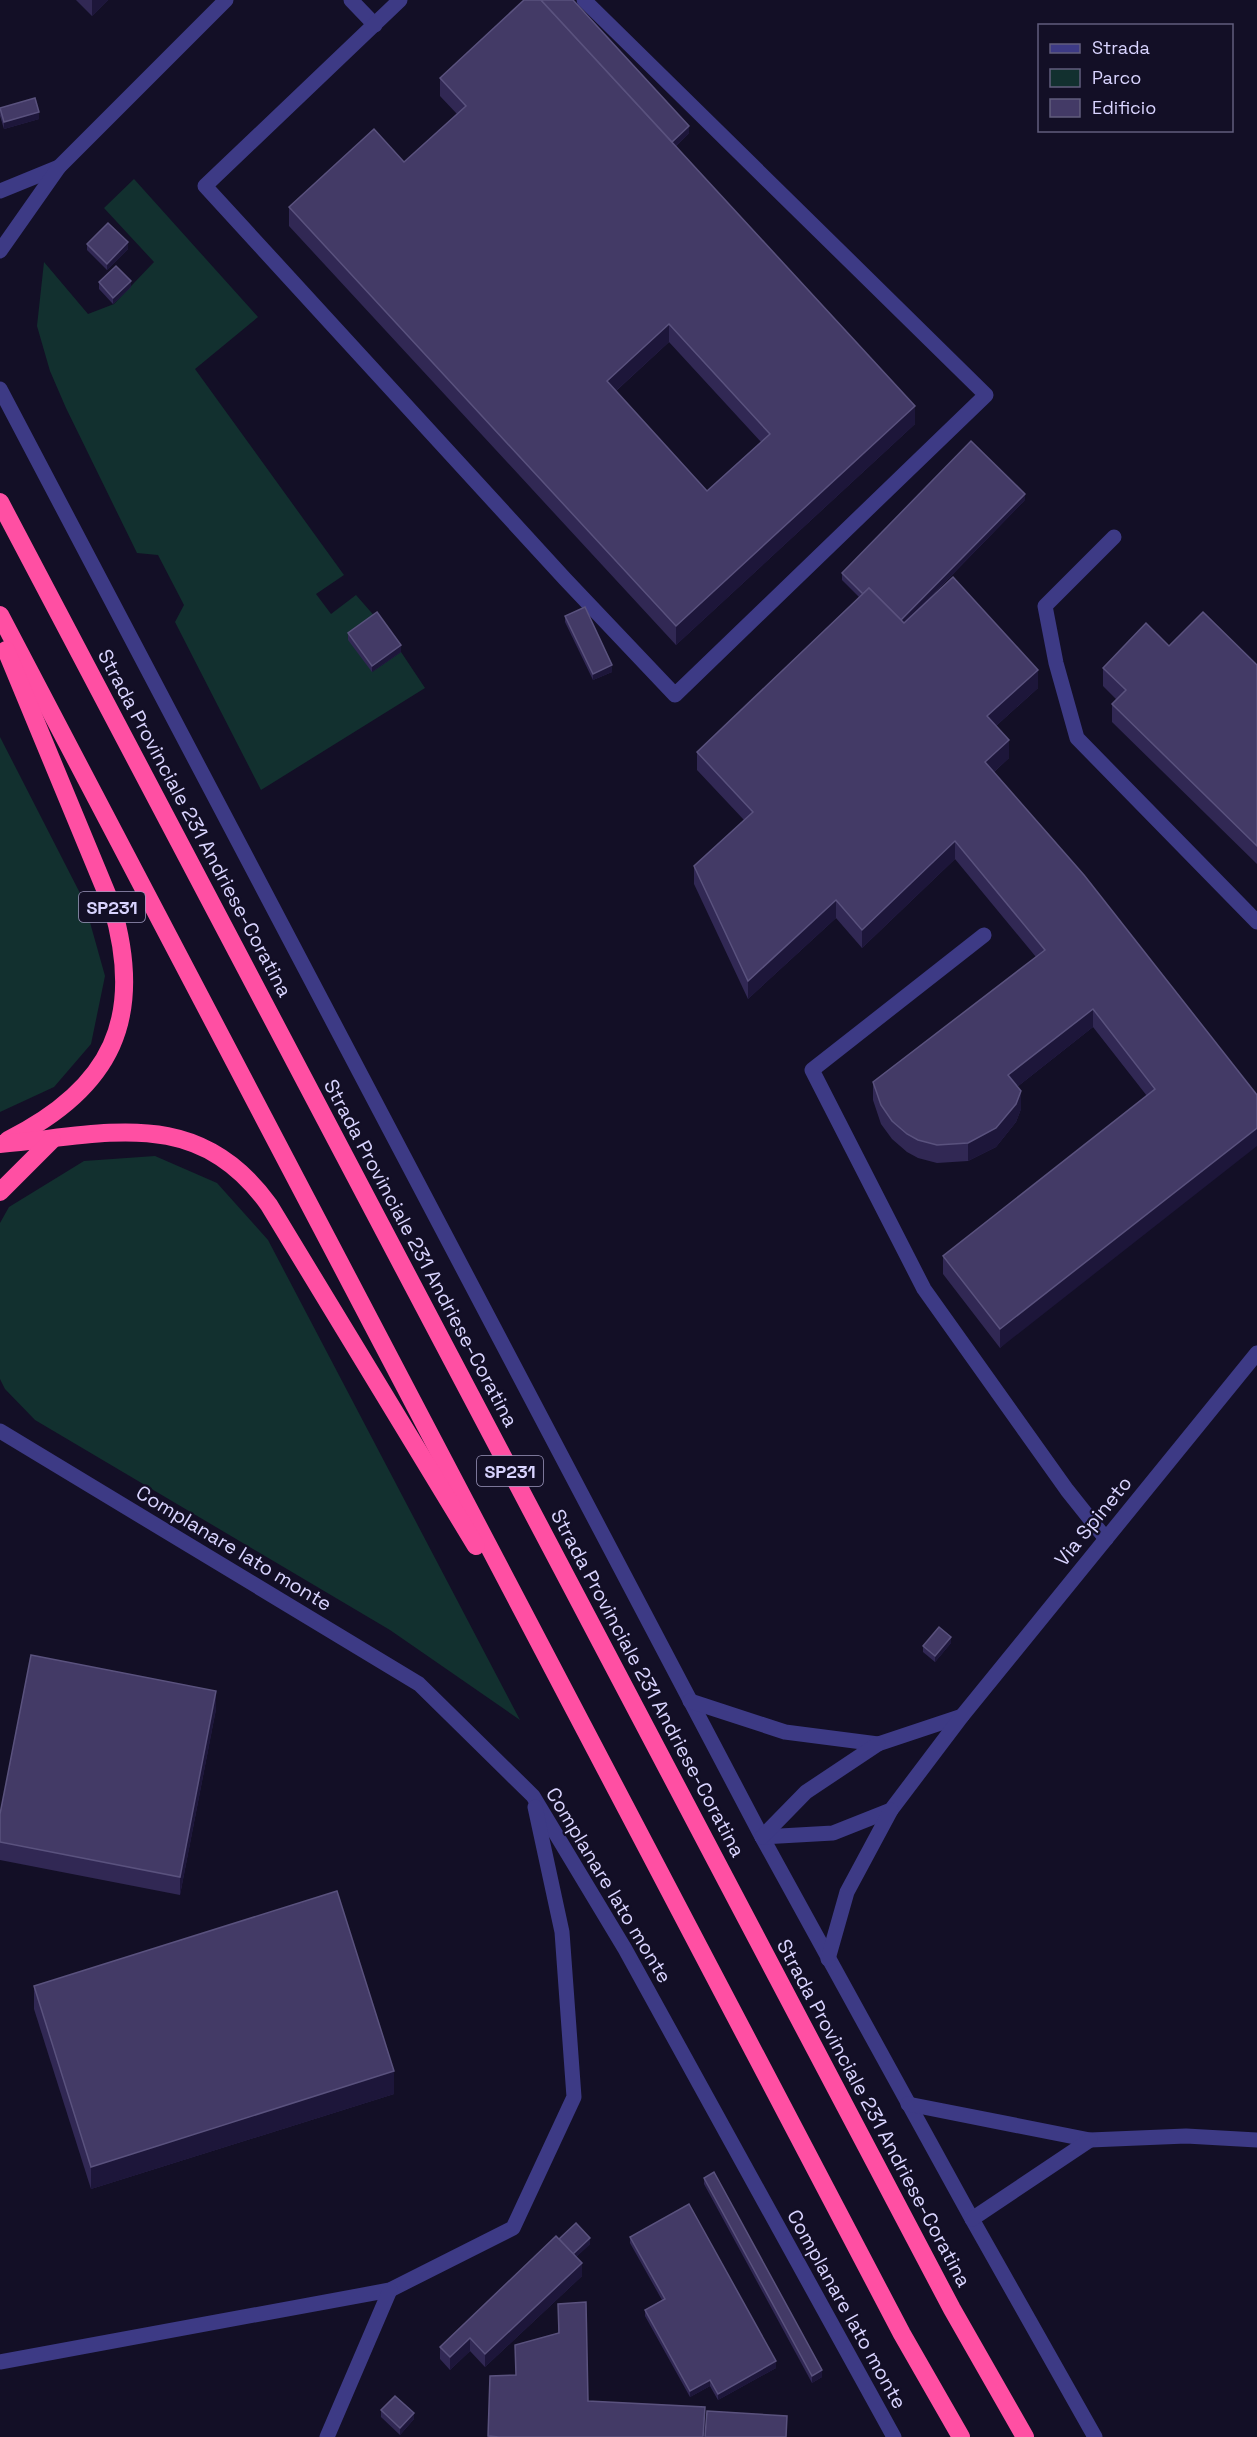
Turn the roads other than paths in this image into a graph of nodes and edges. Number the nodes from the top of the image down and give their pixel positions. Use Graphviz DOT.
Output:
graph roads {
  1 [pos="226,0"];
  2 [pos="351,0"];
  3 [pos="400,0"];
  4 [pos="584,0"];
  5 [pos="375,25"];
  6 [pos="59,167"];
  7 [pos="0,191"];
  8 [pos="0,251"];
  9 [pos="0,389"];
  10 [pos="0,502"];
  11 [pos="1114,537"];
  12 [pos="0,615"];
  13 [pos="0,634"];
  14 [pos="1257,922"];
  15 [pos="984,935"];
  16 [pos="52,1140"];
  17 [pos="0,1144"];
  18 [pos="0,1192"];
  19 [pos="1257,1353"];
  20 [pos="0,1431"];
  21 [pos="1106,1539"];
  22 [pos="569,1700"];
  23 [pos="690,1701"];
  24 [pos="962,1716"];
  25 [pos="878,1744"];
  26 [pos="533,1796"];
  27 [pos="891,1810"];
  28 [pos="762,1837"];
  29 [pos="828,1959"];
  30 [pos="908,2103"];
  31 [pos="1090,2140"];
  32 [pos="1257,2140"];
  33 [pos="972,2219"];
  34 [pos="390,2290"];
  35 [pos="0,2362"];
  36 [pos="327,2437"];
  37 [pos="894,2437"];
  38 [pos="961,2437"];
  39 [pos="1025,2437"];
  40 [pos="1095,2437"];
  1 -- 6 [label="street"];
  2 -- 5 [label="street"];
  3 -- 5 [label="street"];
  4 -- 5 [label="street"];
  6 -- 7 [label="street"];
  6 -- 8 [label="street"];
  9 -- 23 [label="street"];
  10 -- 39 [label="highway, Strada Provinciale 231 Andriese-Coratina / SP231"];
  11 -- 14 [label="street"];
  12 -- 22 [label="highway, SP231"];
  13 -- 17 [label="highway, SP231"];
  15 -- 21 [label="street"];
  16 -- 17 [label="highway, SP231"];
  16 -- 18 [label="highway"];
  16 -- 22 [label="highway, SP231"];
  19 -- 21 [label="street, Via Spineto"];
  20 -- 26 [label="street, Complanare lato monte"];
  21 -- 24 [label="street, Via Spineto"];
  22 -- 38 [label="highway, SP231"];
  23 -- 25 [label="street"];
  23 -- 28 [label="street"];
  24 -- 25 [label="street"];
  24 -- 27 [label="street, Via Spineto"];
  25 -- 28 [label="street"];
  26 -- 34 [label="street"];
  26 -- 37 [label="street, Complanare lato monte"];
  27 -- 28 [label="street"];
  27 -- 29 [label="street, Via Spineto"];
  28 -- 29 [label="street"];
  29 -- 30 [label="street"];
  30 -- 31 [label="street"];
  30 -- 33 [label="street"];
  31 -- 32 [label="street"];
  31 -- 33 [label="street"];
  33 -- 40 [label="street"];
  34 -- 35 [label="street"];
  34 -- 36 [label="street"];
}
